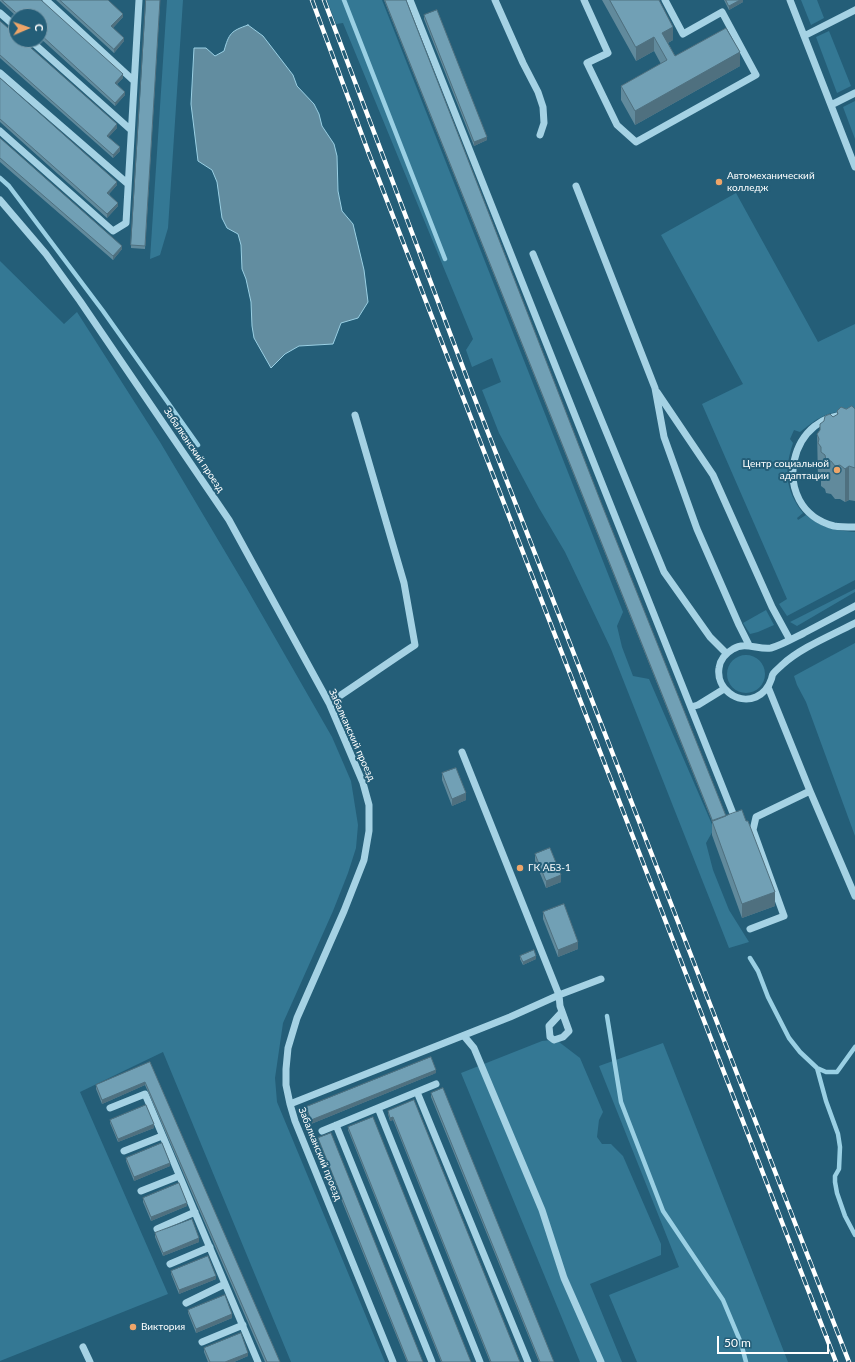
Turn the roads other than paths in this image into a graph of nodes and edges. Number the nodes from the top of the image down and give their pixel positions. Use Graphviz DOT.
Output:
graph roads {
  1 [pos="46,0"];
  2 [pos="139,0"];
  3 [pos="410,0"];
  4 [pos="496,0"];
  5 [pos="584,0"];
  6 [pos="665,0"];
  7 [pos="790,0"];
  8 [pos="855,10"];
  9 [pos="0,13"];
  10 [pos="8,20"];
  11 [pos="804,36"];
  12 [pos="39,48"];
  13 [pos="0,73"];
  14 [pos="134,81"];
  15 [pos="855,93"];
  16 [pos="831,104"];
  17 [pos="131,130"];
  18 [pos="0,131"];
  19 [pos="540,135"];
  20 [pos="855,166"];
  21 [pos="128,184"];
  22 [pos="576,186"];
  23 [pos="0,200"];
  24 [pos="534,254"];
  25 [pos="655,388"];
  26 [pos="355,415"];
  27 [pos="855,416"];
  28 [pos="855,527"];
  29 [pos="855,606"];
  30 [pos="855,623"];
  31 [pos="790,640"];
  32 [pos="749,645"];
  33 [pos="726,653"];
  34 [pos="768,687"];
  35 [pos="724,689"];
  36 [pos="329,703"];
  37 [pos="691,707"];
  38 [pos="462,752"];
  39 [pos="810,791"];
  40 [pos="734,816"];
  41 [pos="855,896"];
  42 [pos="750,928"];
  43 [pos="601,979"];
  44 [pos="559,995"];
  45 [pos="562,1012"];
  46 [pos="464,1036"];
  47 [pos="436,1084"];
  48 [pos="418,1092"];
  49 [pos="290,1104"];
  50 [pos="110,1108"];
  51 [pos="378,1108"];
  52 [pos="336,1125"];
  53 [pos="322,1131"];
  54 [pos="162,1136"];
  55 [pos="124,1151"];
  56 [pos="179,1176"];
  57 [pos="141,1191"];
  58 [pos="195,1212"];
  59 [pos="157,1229"];
  60 [pos="210,1247"];
  61 [pos="170,1264"];
  62 [pos="225,1284"];
  63 [pos="186,1303"];
  64 [pos="243,1325"];
  65 [pos="202,1342"];
  66 [pos="83,1347"];
  67 [pos="90,1362"];
  68 [pos="258,1362"];
  69 [pos="393,1362"];
  70 [pos="432,1362"];
  71 [pos="480,1362"];
  72 [pos="528,1362"];
  73 [pos="601,1362"];
  1 -- 14 [label="street"];
  2 -- 14 [label="street"];
  3 -- 37 [label="street"];
  4 -- 19 [label="street"];
  5 -- 6 [label="street"];
  7 -- 11 [label="street"];
  8 -- 11 [label="street"];
  9 -- 10 [label="street"];
  11 -- 16 [label="street"];
  12 -- 17 [label="street"];
  13 -- 21 [label="street"];
  14 -- 17 [label="street"];
  15 -- 16 [label="street"];
  16 -- 20 [label="street"];
  17 -- 21 [label="street"];
  18 -- 21 [label="street"];
  22 -- 25 [label="street"];
  23 -- 36 [label="street, Забалканский проезд"];
  24 -- 33 [label="street"];
  25 -- 31 [label="street"];
  25 -- 32 [label="street"];
  26 -- 36 [label="street"];
  27 -- 28 [label="street"];
  29 -- 31 [label="street"];
  30 -- 34 [label="street"];
  31 -- 32 [label="street"];
  32 -- 33 [label="street"];
  33 -- 35 [label="street"];
  34 -- 35 [label="street"];
  34 -- 39 [label="street"];
  35 -- 37 [label="street"];
  36 -- 49 [label="street, Забалканский проезд"];
  37 -- 40 [label="street"];
  38 -- 44 [label="street"];
  39 -- 41 [label="street"];
  39 -- 42 [label="street"];
  43 -- 44 [label="street"];
  44 -- 45 [label="street"];
  44 -- 46 [label="street"];
  46 -- 49 [label="street"];
  46 -- 73 [label="street"];
  47 -- 48 [label="street"];
  48 -- 51 [label="street"];
  48 -- 72 [label="street"];
  49 -- 69 [label="street, Забалканский проезд"];
  50 -- 54 [label="street"];
  51 -- 52 [label="street"];
  51 -- 71 [label="street"];
  52 -- 53 [label="street"];
  52 -- 70 [label="street"];
  54 -- 55 [label="street"];
  54 -- 56 [label="street"];
  56 -- 57 [label="street"];
  56 -- 58 [label="street"];
  58 -- 59 [label="street"];
  58 -- 60 [label="street"];
  60 -- 61 [label="street"];
  60 -- 62 [label="street"];
  62 -- 63 [label="street"];
  62 -- 64 [label="street"];
  64 -- 65 [label="street"];
  64 -- 68 [label="street"];
  66 -- 67 [label="street"];
}
